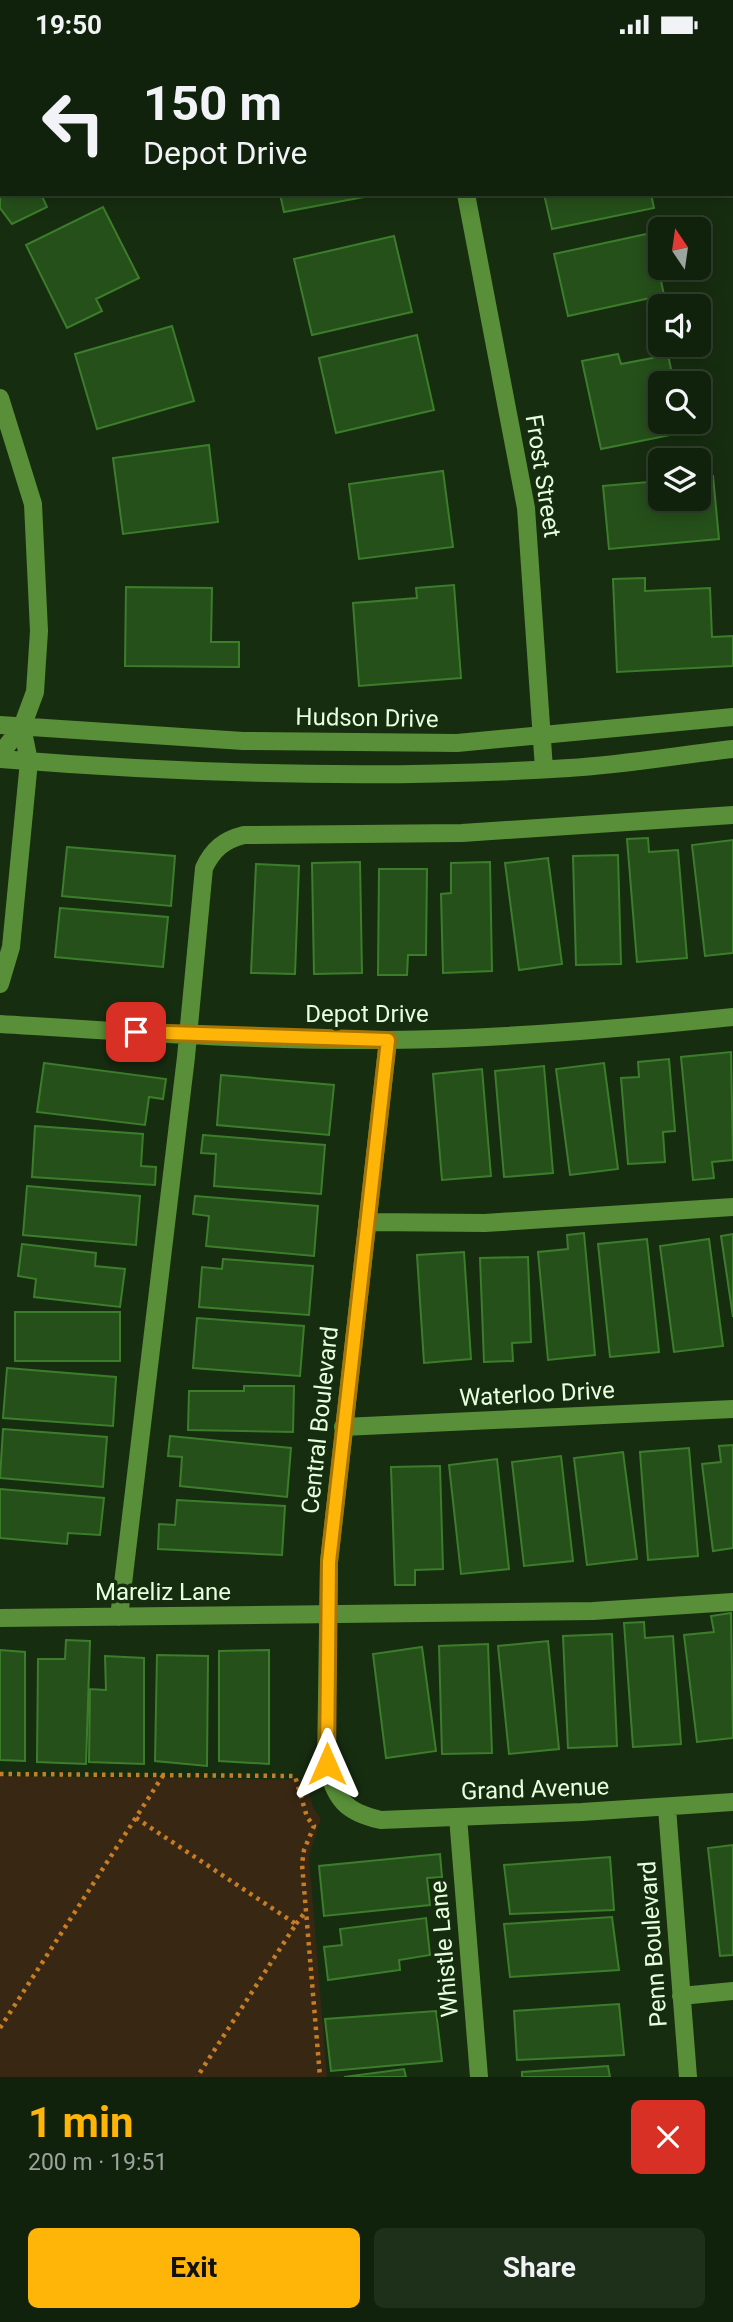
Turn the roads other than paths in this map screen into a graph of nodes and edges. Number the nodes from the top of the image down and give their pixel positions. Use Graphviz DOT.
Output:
graph roads {
  1 [pos="466,196"];
  2 [pos="0,398"];
  3 [pos="733,717"];
  4 [pos="0,725"];
  5 [pos="22,727"];
  6 [pos="542,737"];
  7 [pos="733,749"];
  8 [pos="0,756"];
  9 [pos="29,761"];
  10 [pos="544,769"];
  11 [pos="733,815"];
  12 [pos="0,984"];
  13 [pos="733,1017"];
  14 [pos="0,1024"];
  15 [pos="189,1035"];
  16 [pos="388,1040"];
  17 [pos="733,1207"];
  18 [pos="367,1222"];
  19 [pos="733,1409"];
  20 [pos="343,1427"];
  21 [pos="733,1602"];
  22 [pos="327,1615"];
  23 [pos="119,1617"];
  24 [pos="0,1618"];
  25 [pos="733,1802"];
  26 [pos="343,1804"];
  27 [pos="667,1808"];
  28 [pos="458,1817"];
  29 [pos="733,1991"];
  30 [pos="681,1996"];
  31 [pos="479,2077"];
  32 [pos="688,2077"];
  1 -- 6 [label="street, Frost Street"];
  2 -- 5 [label="street"];
  3 -- 6 [label="street, Hudson Drive"];
  4 -- 5 [label="street, Hudson Drive"];
  5 -- 6 [label="street, Hudson Drive"];
  5 -- 8 [label="street"];
  5 -- 9 [label="street"];
  6 -- 10 [label="street, Frost Street"];
  7 -- 10 [label="street"];
  8 -- 9 [label="street"];
  9 -- 10 [label="street"];
  9 -- 12 [label="street"];
  11 -- 15 [label="street"];
  13 -- 16 [label="street, Depot Drive"];
  14 -- 15 [label="street, Depot Drive"];
  15 -- 16 [label="street, Depot Drive"];
  15 -- 23 [label="street"];
  16 -- 18 [label="street, Central Boulevard"];
  17 -- 18 [label="street"];
  18 -- 20 [label="street, Central Boulevard"];
  19 -- 20 [label="street, Waterloo Drive"];
  20 -- 22 [label="street, Central Boulevard"];
  21 -- 22 [label="street, Mareliz Lane"];
  22 -- 23 [label="street, Mareliz Lane"];
  22 -- 26 [label="street, Central Boulevard"];
  23 -- 24 [label="street, Mareliz Lane"];
  25 -- 27 [label="street, Grand Avenue"];
  26 -- 28 [label="street, Grand Avenue"];
  27 -- 28 [label="street, Grand Avenue"];
  27 -- 30 [label="street, Penn Boulevard"];
  28 -- 31 [label="street, Whistle Lane"];
  29 -- 30 [label="street"];
  30 -- 32 [label="street, Penn Boulevard"];
}
